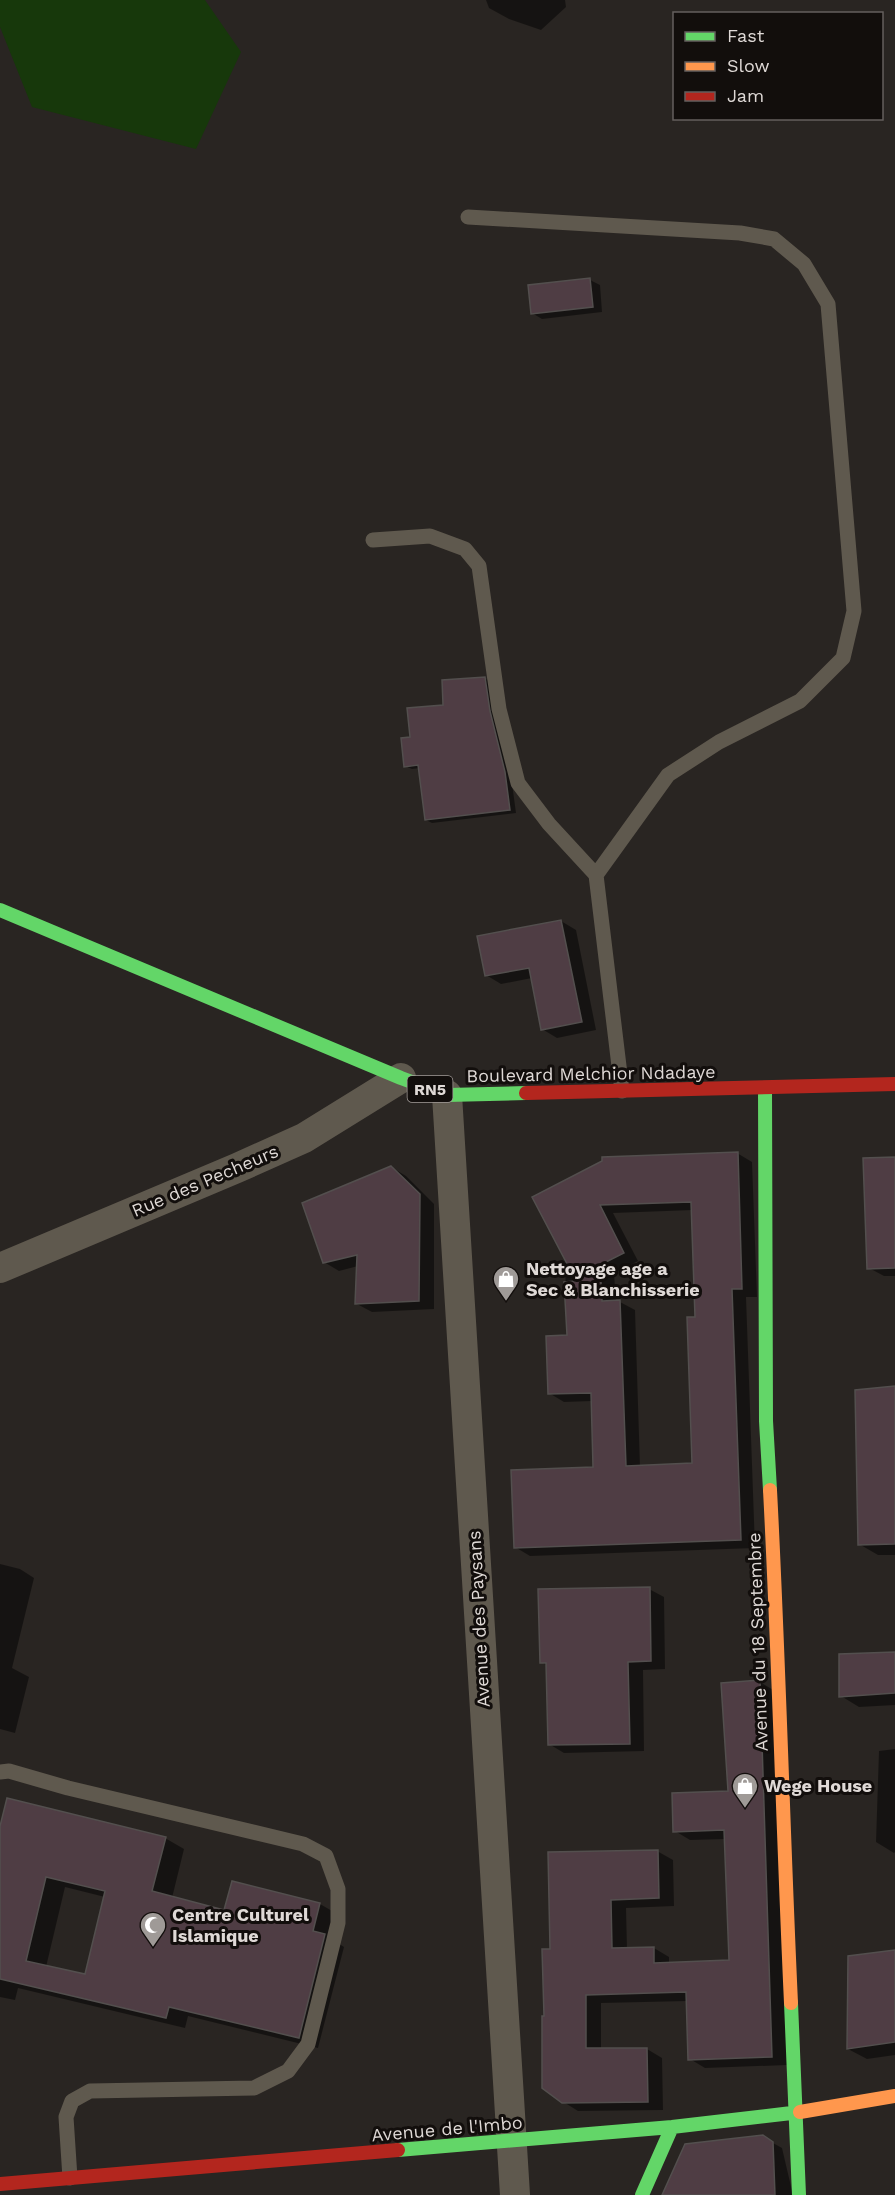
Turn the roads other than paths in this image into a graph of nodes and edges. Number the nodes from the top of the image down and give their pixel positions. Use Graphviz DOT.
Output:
graph roads {
  1 [pos="468,217"];
  2 [pos="373,540"];
  3 [pos="596,875"];
  4 [pos="0,910"];
  5 [pos="401,1078"];
  6 [pos="895,1084"];
  7 [pos="765,1088"];
  8 [pos="622,1091"];
  9 [pos="447,1095"];
  10 [pos="0,1268"];
  11 [pos="0,1772"];
  12 [pos="895,2096"];
  13 [pos="797,2112"];
  14 [pos="672,2127"];
  15 [pos="511,2142"];
  16 [pos="70,2178"];
  17 [pos="0,2184"];
  18 [pos="515,2195"];
  19 [pos="642,2195"];
  20 [pos="799,2195"];
  1 -- 3 [label="lane"];
  2 -- 3 [label="lane"];
  3 -- 8 [label="lane"];
  4 -- 5 [label="street, Boulevard Melchior Ndadaye / RN5"];
  5 -- 9 [label="street, Boulevard Melchior Ndadaye / RN5"];
  5 -- 10 [label="street, Rue des Pecheurs"];
  6 -- 7 [label="street, Boulevard Melchior Ndadaye / RN5"];
  7 -- 8 [label="street, Boulevard Melchior Ndadaye / RN5"];
  7 -- 13 [label="street, Avenue du 18 Septembre"];
  8 -- 9 [label="street, Boulevard Melchior Ndadaye / RN5"];
  9 -- 15 [label="street, Avenue des Paysans"];
  11 -- 16 [label="lane"];
  12 -- 13 [label="street, Avenue de l'Imbo"];
  13 -- 14 [label="street, Avenue de l'Imbo"];
  13 -- 20 [label="street, Avenue du 18 Septembre"];
  14 -- 15 [label="street, Avenue de l'Imbo"];
  14 -- 19 [label="street"];
  15 -- 16 [label="street, Avenue de l'Imbo"];
  15 -- 18 [label="street, Avenue des Paysans"];
  16 -- 17 [label="street, Avenue de l'Imbo"];
}
